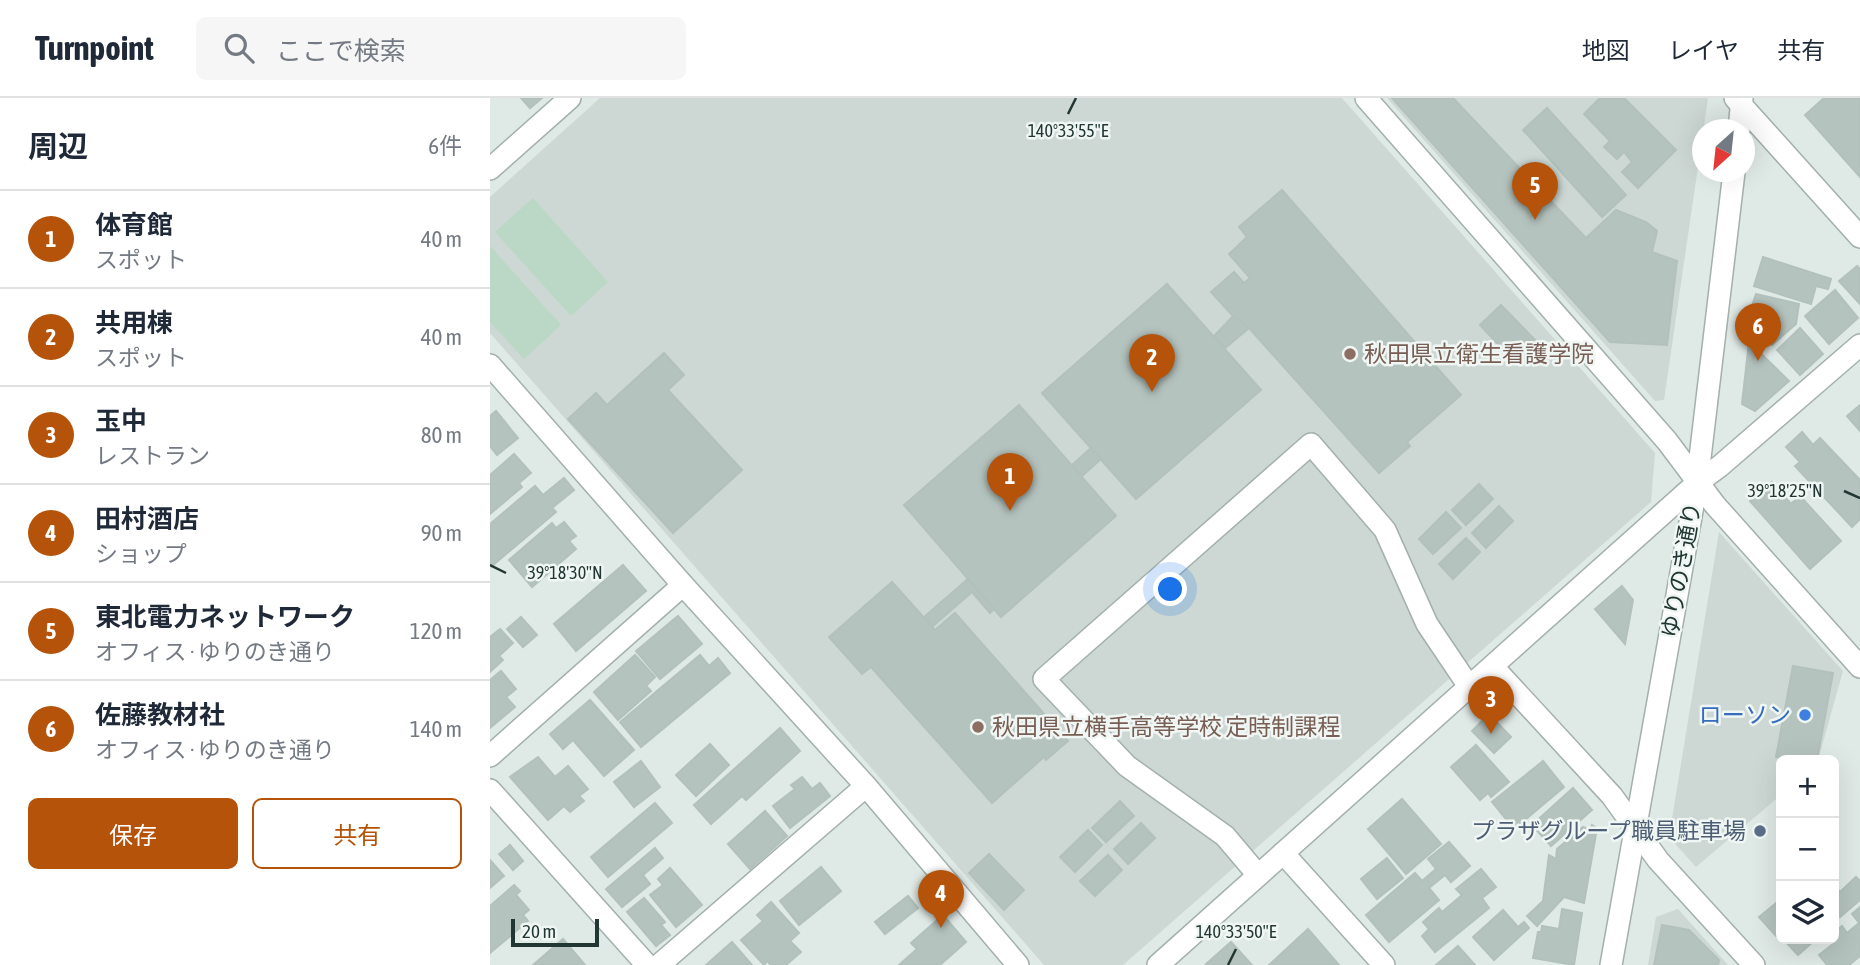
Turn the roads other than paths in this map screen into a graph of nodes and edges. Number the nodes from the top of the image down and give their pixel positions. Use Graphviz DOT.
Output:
graph roads {
  1 [pos="570,98"];
  2 [pos="1366,98"];
  3 [pos="1739,101"];
  4 [pos="1739,119"];
  5 [pos="490,169"];
  6 [pos="1733,182"];
  7 [pos="1860,237"];
  8 [pos="1860,345"];
  9 [pos="490,365"];
  10 [pos="1697,483"];
  11 [pos="683,585"];
  12 [pos="1493,667"];
  13 [pos="1860,667"];
  14 [pos="1470,688"];
  15 [pos="490,756"];
  16 [pos="866,786"];
  17 [pos="490,790"];
  18 [pos="1635,827"];
  19 [pos="1283,853"];
  20 [pos="1258,875"];
  21 [pos="647,965"];
  22 [pos="659,965"];
  23 [pos="1018,965"];
  24 [pos="1157,965"];
  25 [pos="1384,965"];
  26 [pos="1611,965"];
  27 [pos="1754,965"];
  1 -- 5 [label="street"];
  2 -- 10 [label="street"];
  3 -- 4 [label="street"];
  3 -- 7 [label="street"];
  6 -- 10 [label="street, ゆりのき通り"];
  8 -- 10 [label="street"];
  9 -- 11 [label="street"];
  10 -- 12 [label="street"];
  10 -- 13 [label="street"];
  10 -- 18 [label="street, ゆりのき通り"];
  11 -- 15 [label="street"];
  11 -- 16 [label="street"];
  12 -- 14 [label="street"];
  12 -- 18 [label="street"];
  14 -- 19 [label="street"];
  14 -- 20 [label="street"];
  16 -- 22 [label="street"];
  16 -- 23 [label="street"];
  17 -- 21 [label="street"];
  18 -- 26 [label="street, ゆりのき通り"];
  18 -- 27 [label="street"];
  19 -- 20 [label="street"];
  19 -- 25 [label="street"];
  20 -- 24 [label="street"];
}
